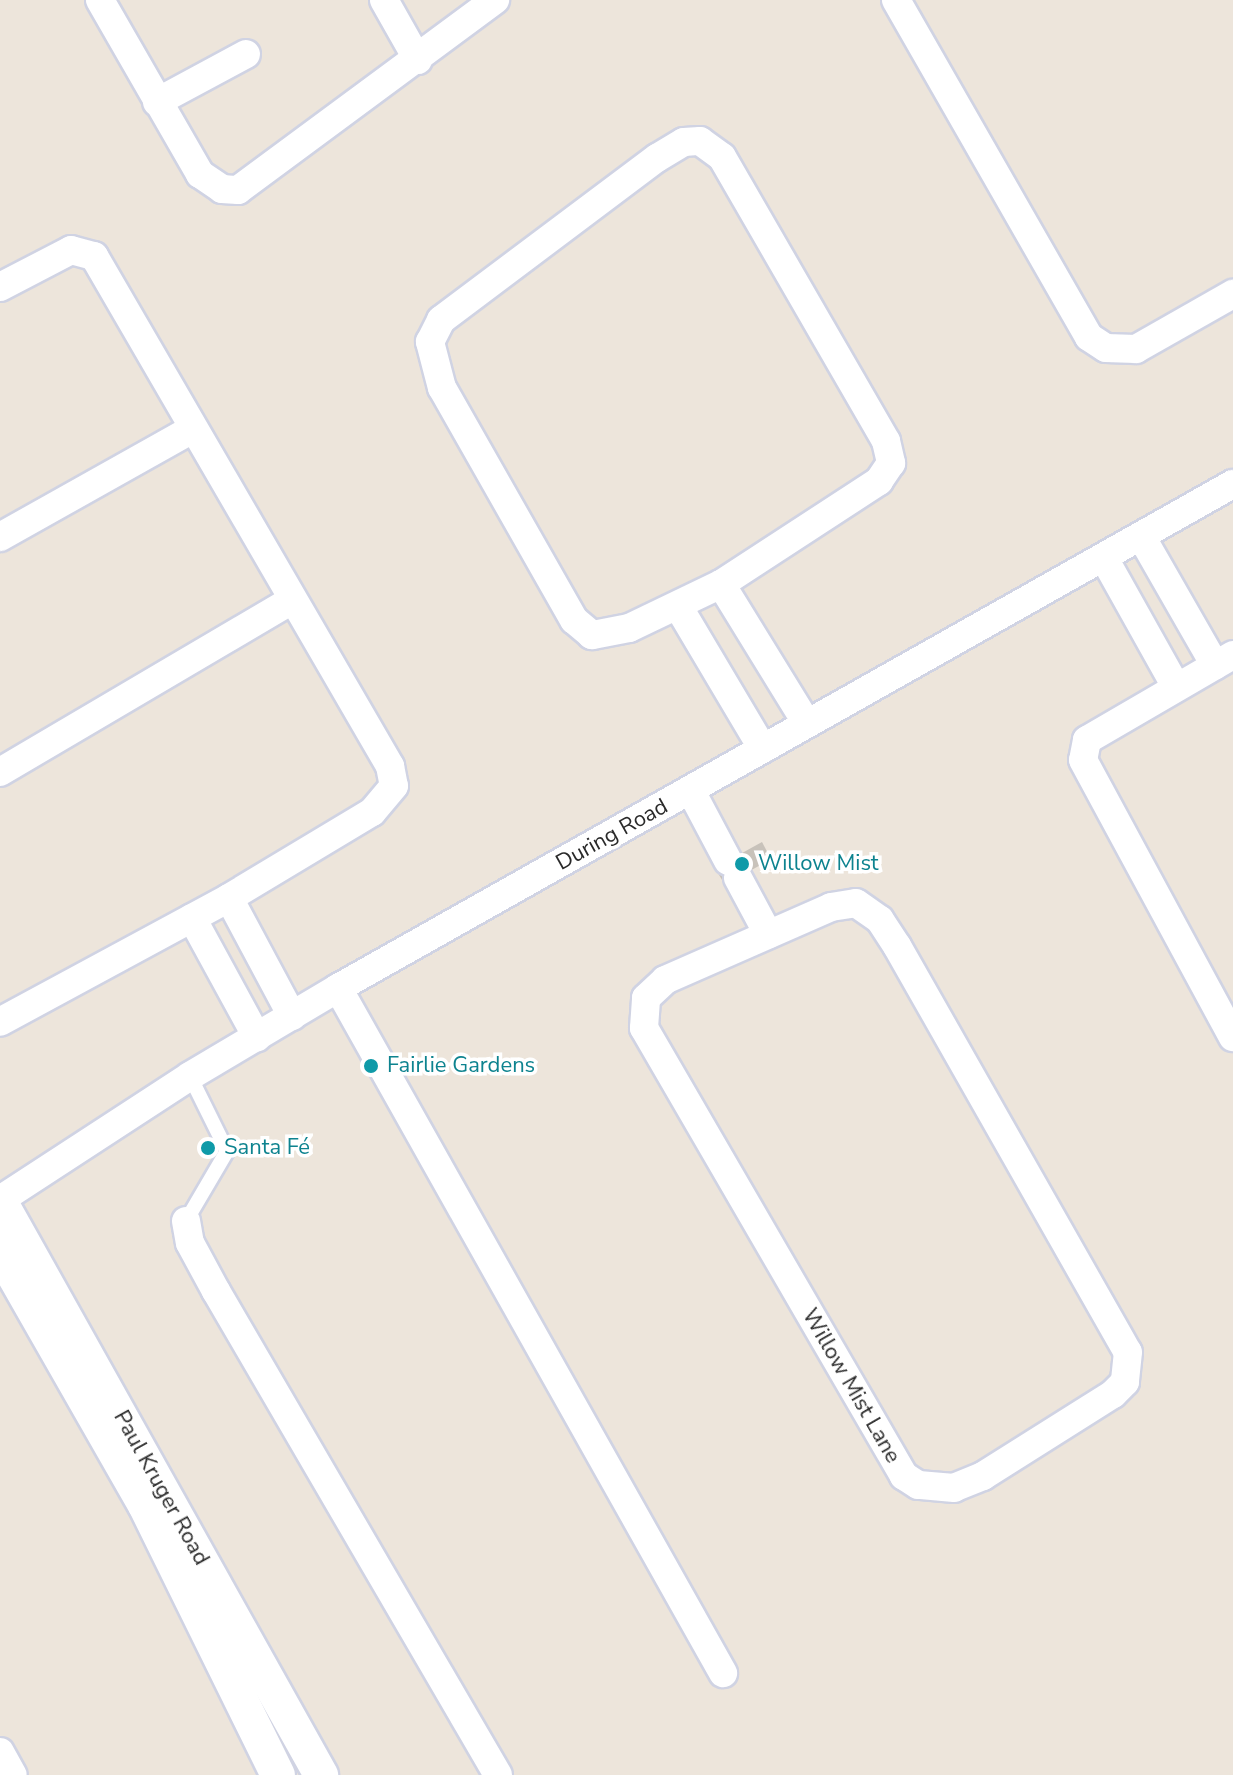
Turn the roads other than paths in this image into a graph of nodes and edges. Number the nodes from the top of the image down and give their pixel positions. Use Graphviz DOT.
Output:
graph roads {
  1 [pos="100,0"];
  2 [pos="384,0"];
  3 [pos="495,0"];
  4 [pos="896,0"];
  5 [pos="246,54"];
  6 [pos="418,60"];
  7 [pos="157,102"];
  8 [pos="0,287"];
  9 [pos="1233,294"];
  10 [pos="191,430"];
  11 [pos="1233,484"];
  12 [pos="1141,536"];
  13 [pos="0,537"];
  14 [pos="1104,558"];
  15 [pos="721,584"];
  16 [pos="292,600"];
  17 [pos="678,606"];
  18 [pos="1224,660"];
  19 [pos="1176,687"];
  20 [pos="807,724"];
  21 [pos="763,749"];
  22 [pos="0,772"];
  23 [pos="691,791"];
  24 [pos="229,898"];
  25 [pos="192,918"];
  26 [pos="768,934"];
  27 [pos="338,988"];
  28 [pos="292,1016"];
  29 [pos="0,1022"];
  30 [pos="257,1037"];
  31 [pos="1233,1037"];
  32 [pos="190,1076"];
  33 [pos="0,1201"];
  34 [pos="186,1221"];
  35 [pos="0,1251"];
  36 [pos="723,1673"];
  37 [pos="0,1752"];
  38 [pos="13,1775"];
  39 [pos="278,1775"];
  40 [pos="321,1775"];
  41 [pos="498,1775"];
  1 -- 7 [label="street"];
  2 -- 6 [label="street"];
  3 -- 6 [label="street"];
  4 -- 9 [label="street"];
  5 -- 7 [label="street"];
  6 -- 7 [label="street"];
  8 -- 10 [label="street"];
  10 -- 13 [label="street"];
  10 -- 16 [label="street"];
  11 -- 12 [label="street, During Road"];
  12 -- 14 [label="street, During Road"];
  12 -- 18 [label="street"];
  14 -- 19 [label="street"];
  14 -- 20 [label="street, During Road"];
  15 -- 17 [label="street"];
  15 -- 17 [label="street"];
  15 -- 20 [label="street"];
  16 -- 22 [label="street"];
  16 -- 24 [label="street"];
  17 -- 21 [label="street"];
  18 -- 19 [label="street"];
  19 -- 31 [label="street"];
  20 -- 21 [label="street, During Road"];
  21 -- 23 [label="street, During Road"];
  23 -- 26 [label="street"];
  23 -- 27 [label="street, During Road"];
  24 -- 25 [label="street"];
  24 -- 28 [label="street"];
  25 -- 29 [label="street"];
  25 -- 30 [label="street"];
  26 -- 26 [label="street, Willow Mist Lane"];
  27 -- 28 [label="street, During Road"];
  27 -- 36 [label="street"];
  28 -- 30 [label="street, During Road"];
  30 -- 32 [label="street, During Road"];
  32 -- 33 [label="street, During Road"];
  32 -- 34 [label="lane"];
  33 -- 40 [label="street, Paul Kruger Road"];
  34 -- 41 [label="street"];
  35 -- 39 [label="street, Paul Kruger Road"];
  37 -- 38 [label="street"];
}
